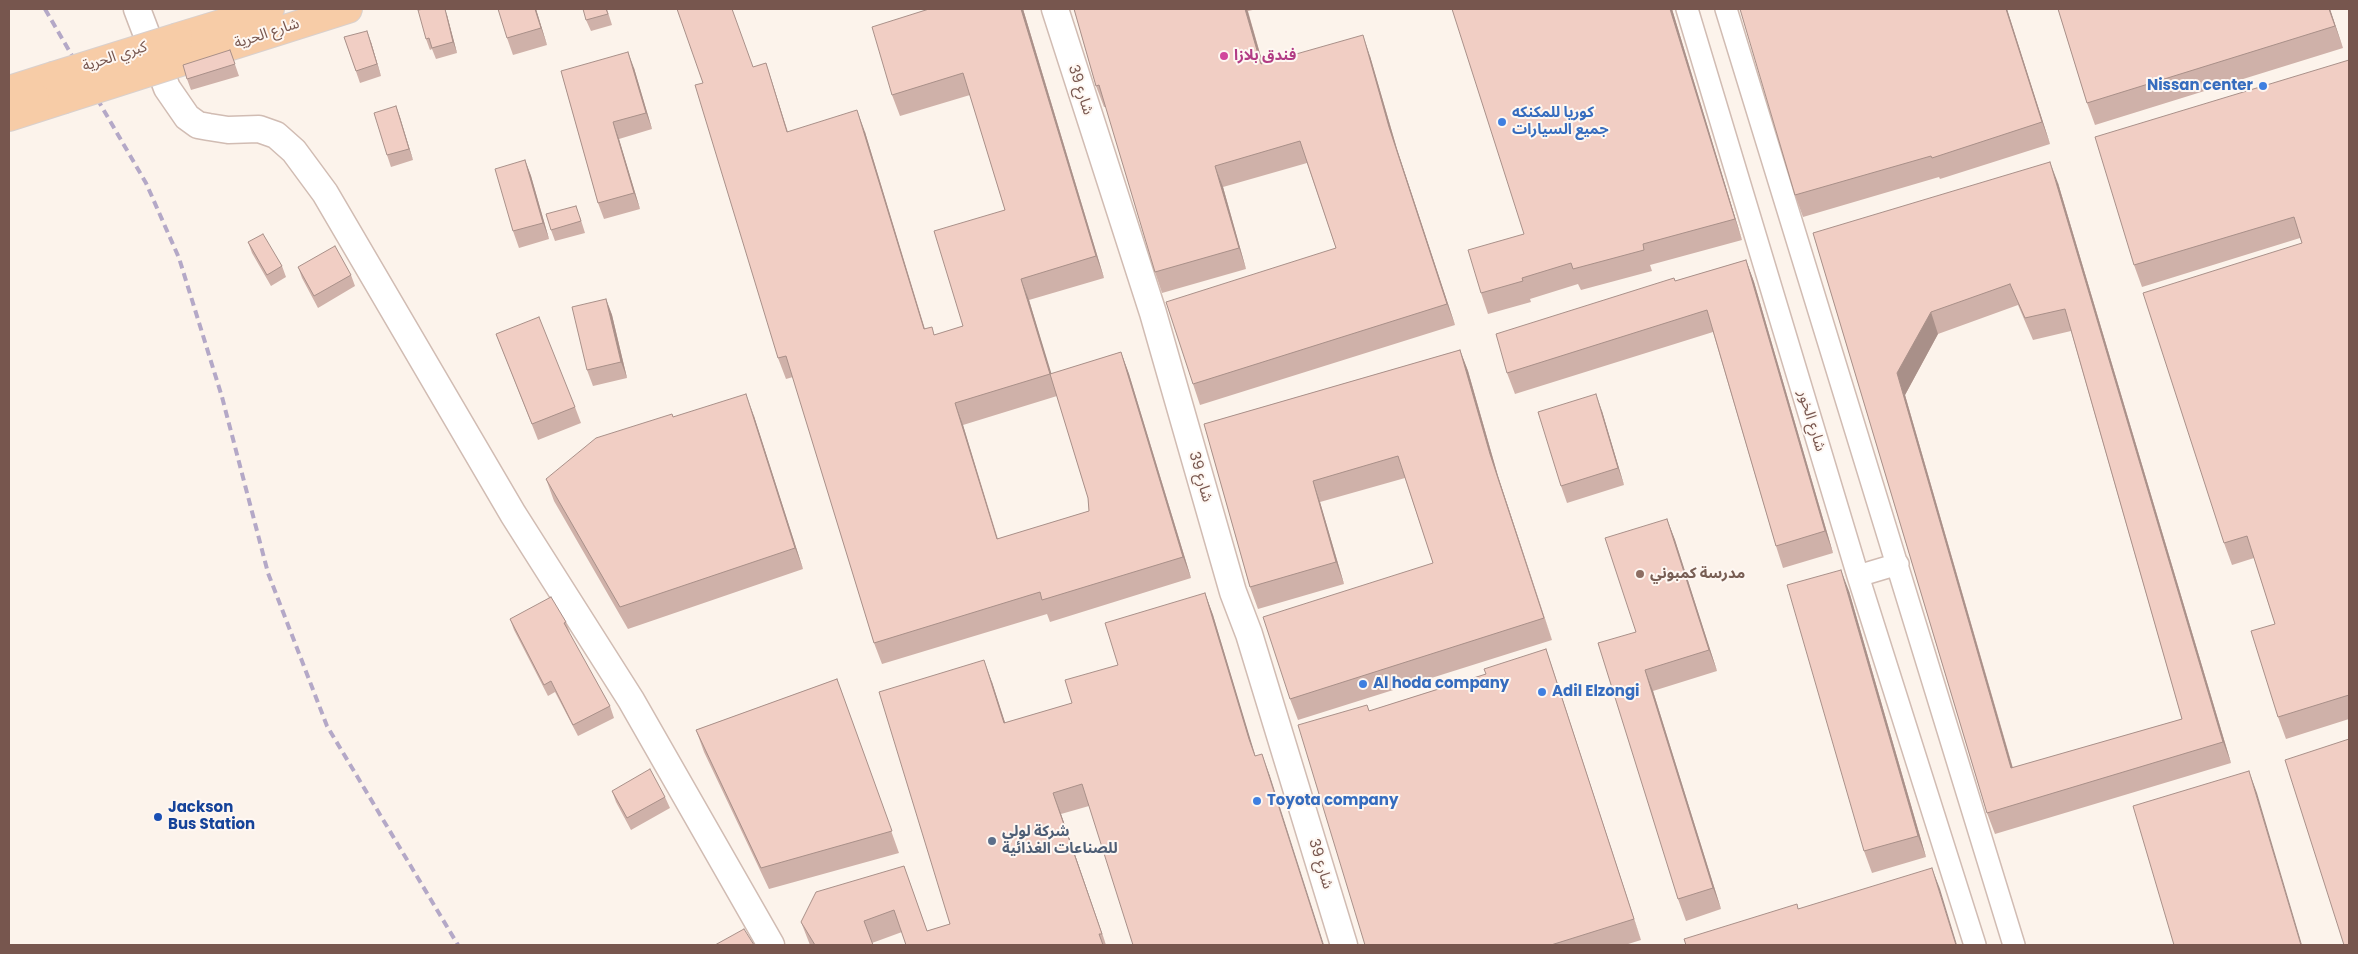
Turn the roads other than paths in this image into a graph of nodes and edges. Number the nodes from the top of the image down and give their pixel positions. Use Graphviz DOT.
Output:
graph roads {
  1 [pos="137,9"];
  2 [pos="270,9"];
  3 [pos="348,9"];
  4 [pos="1055,9"];
  5 [pos="1687,9"];
  6 [pos="1726,9"];
  7 [pos="182,48"];
  8 [pos="57,88"];
  9 [pos="9,90"];
  10 [pos="9,117"];
  11 [pos="1898,564"];
  12 [pos="1858,576"];
  13 [pos="771,945"];
  14 [pos="1344,945"];
  15 [pos="1975,945"];
  16 [pos="2014,945"];
  1 -- 13 [label="street"];
  2 -- 7 [label="main road, شارع الحرية"];
  3 -- 7 [label="main road, شارع الحرية"];
  4 -- 14 [label="street, شارع 39"];
  5 -- 12 [label="street, شارع الخور"];
  6 -- 11 [label="street"];
  7 -- 8 [label="main road, كبري الحرية, bridge"];
  8 -- 9 [label="main road"];
  8 -- 10 [label="main road"];
  11 -- 12 [label="street"];
  11 -- 16 [label="street"];
  12 -- 15 [label="street, شارع الخور"];
}
